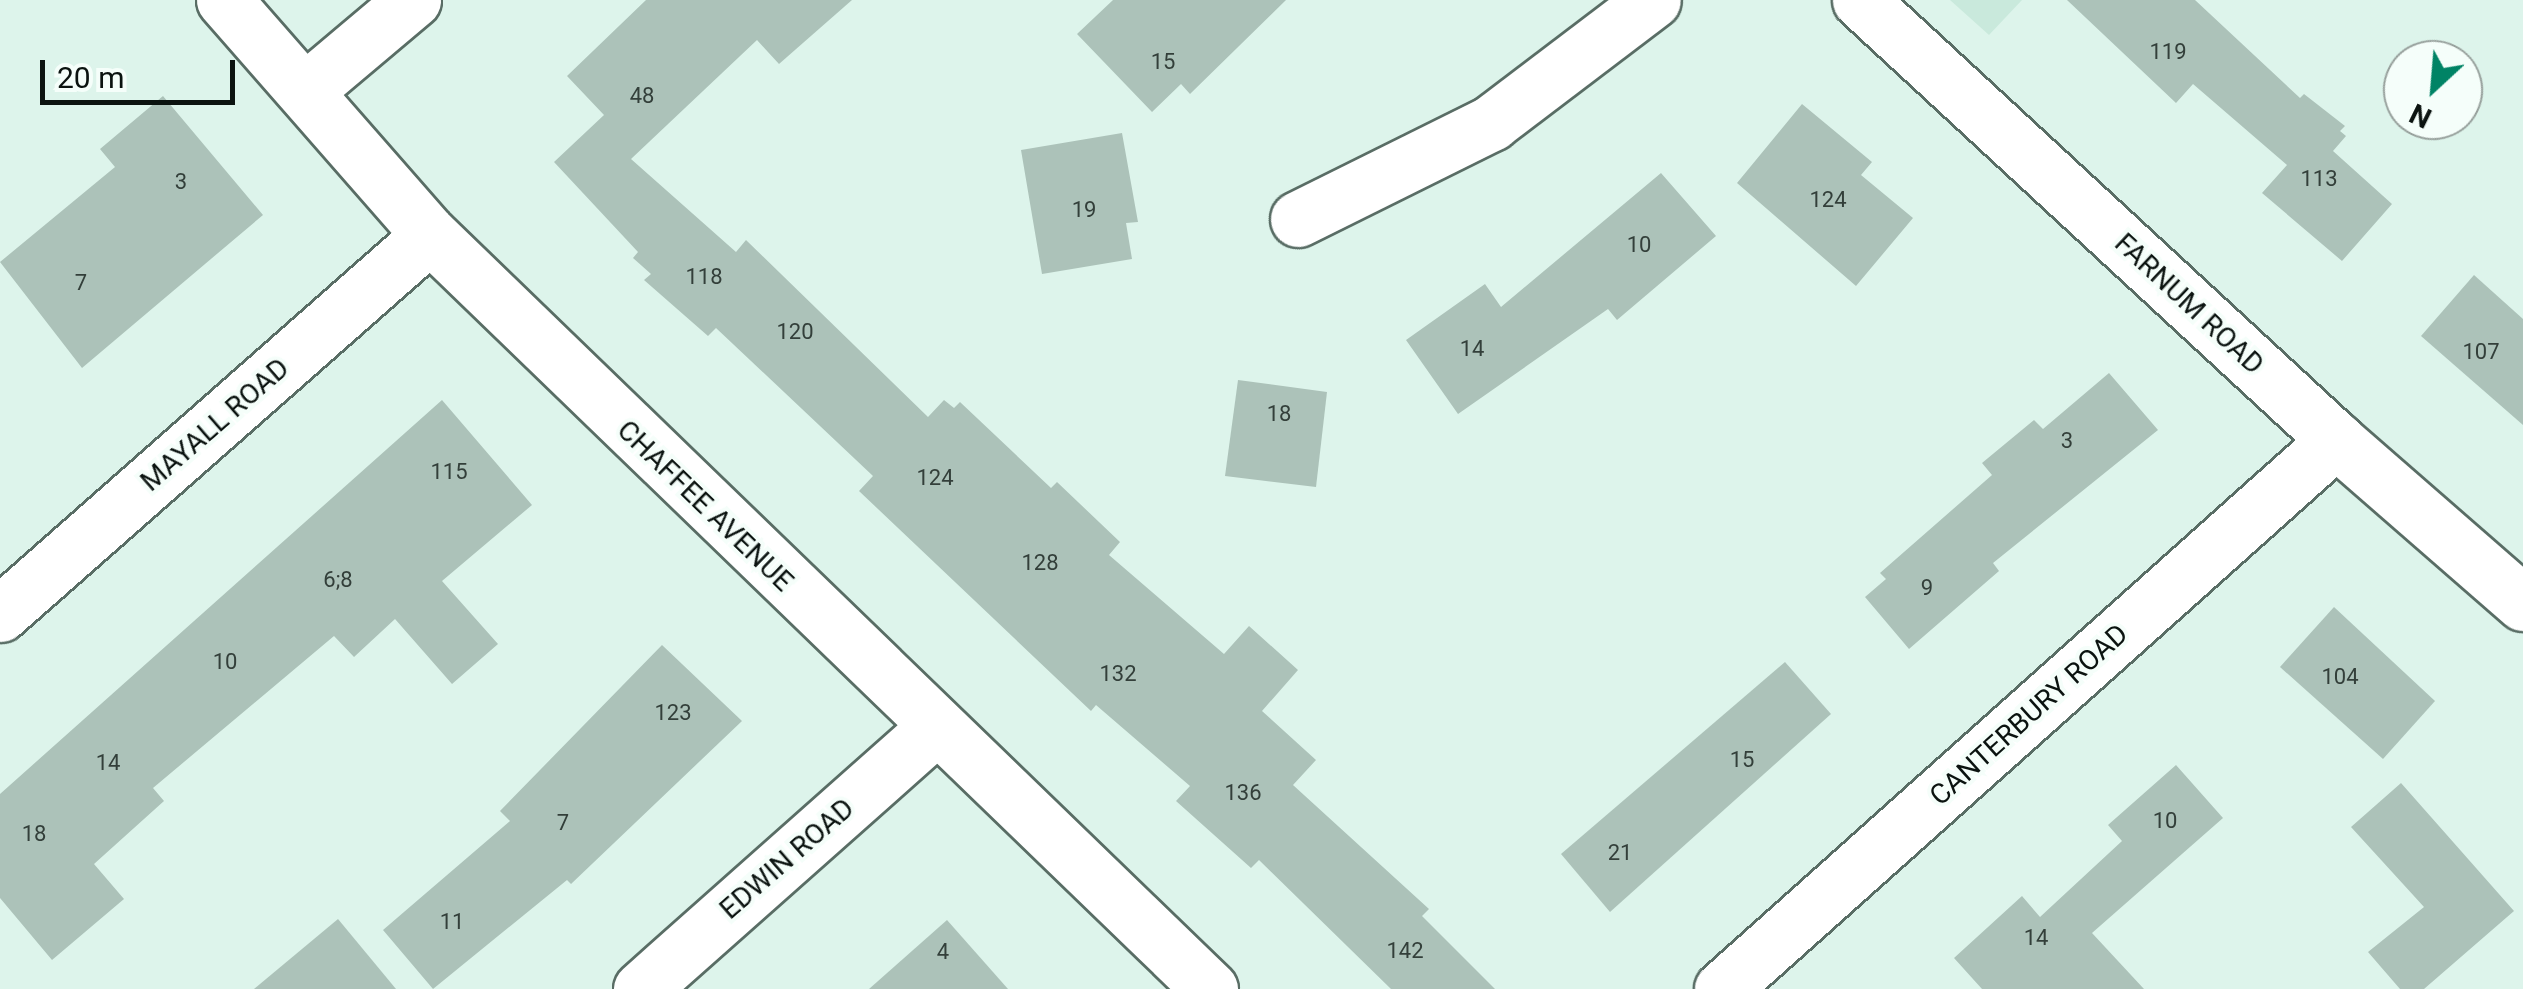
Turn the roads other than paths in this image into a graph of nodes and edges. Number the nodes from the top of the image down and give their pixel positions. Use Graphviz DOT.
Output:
graph roads {
  1 [pos="224,0"];
  2 [pos="413,0"];
  3 [pos="1653,0"];
  4 [pos="1860,0"];
  5 [pos="306,90"];
  6 [pos="1298,219"];
  7 [pos="430,235"];
  8 [pos="2336,440"];
  9 [pos="2523,603"];
  10 [pos="0,614"];
  11 [pos="934,730"];
  12 [pos="640,989"];
  13 [pos="1210,989"];
  14 [pos="1722,989"];
  1 -- 5 [label="street, CHAFFEE AVENUE"];
  2 -- 5 [label="street"];
  3 -- 6 [label="street"];
  4 -- 8 [label="street, FARNUM ROAD"];
  5 -- 7 [label="street, CHAFFEE AVENUE"];
  7 -- 10 [label="street, MAYALL ROAD"];
  7 -- 11 [label="street, CHAFFEE AVENUE"];
  8 -- 9 [label="street, FARNUM ROAD"];
  8 -- 14 [label="street, CANTERBURY ROAD"];
  11 -- 12 [label="street, EDWIN ROAD"];
  11 -- 13 [label="street, CHAFFEE AVENUE"];
}
